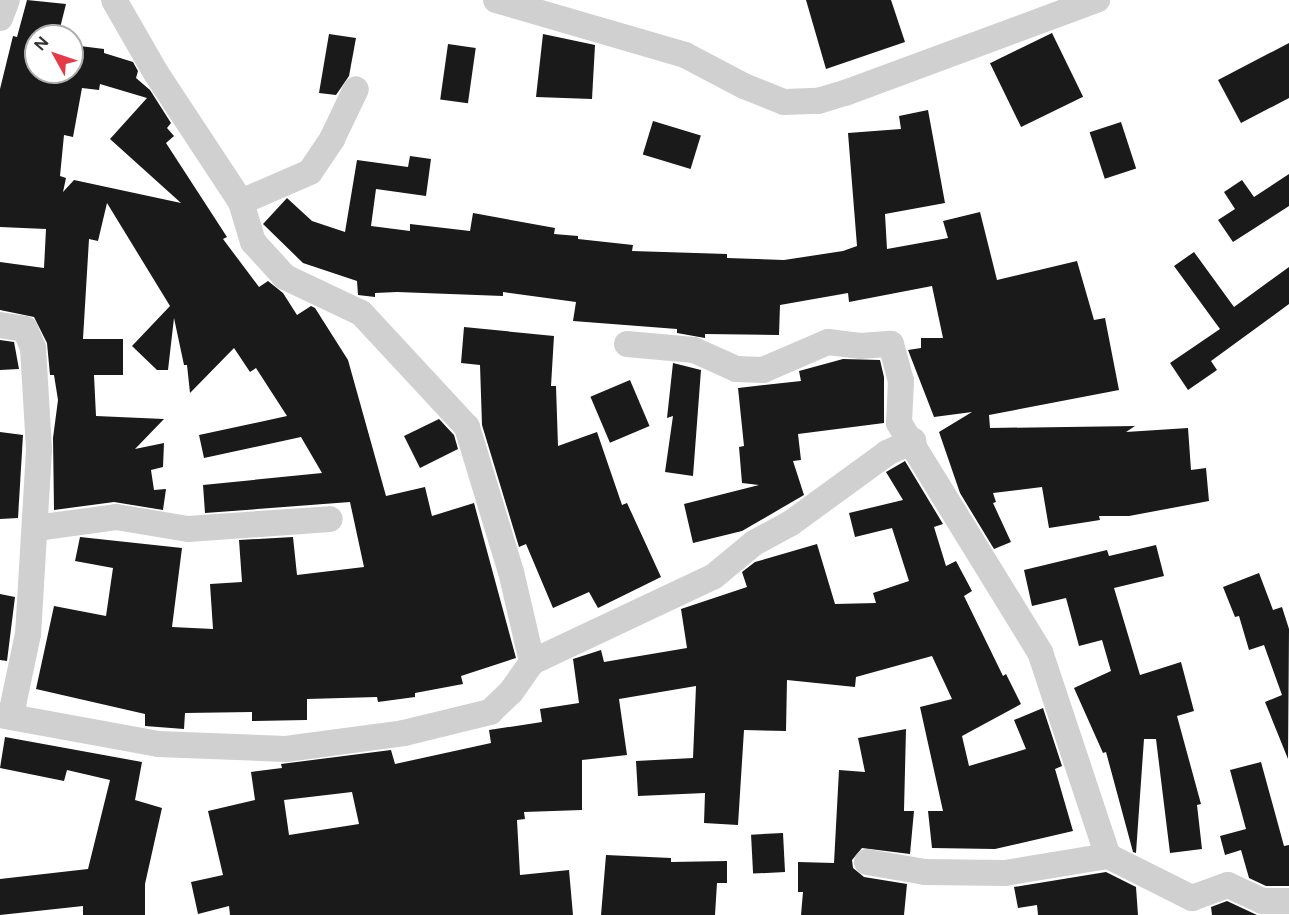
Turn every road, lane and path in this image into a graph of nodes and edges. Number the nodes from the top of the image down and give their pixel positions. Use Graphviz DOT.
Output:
graph roads {
  1 [pos="7,0"];
  2 [pos="114,0"];
  3 [pos="496,0"];
  4 [pos="1097,0"];
  5 [pos="0,18"];
  6 [pos="356,89"];
  7 [pos="242,202"];
  8 [pos="0,325"];
  9 [pos="627,344"];
  10 [pos="913,441"];
  11 [pos="330,519"];
  12 [pos="36,528"];
  13 [pos="532,662"];
  14 [pos="6,715"];
  15 [pos="1108,856"];
  16 [pos="867,862"];
  17 [pos="1289,901"];
  1 -- 5 [label="street"];
  2 -- 7 [label="street"];
  3 -- 4 [label="street"];
  6 -- 7 [label="street"];
  7 -- 13 [label="street"];
  8 -- 12 [label="street"];
  9 -- 10 [label="street"];
  10 -- 13 [label="street"];
  10 -- 15 [label="street"];
  11 -- 12 [label="street"];
  12 -- 14 [label="street"];
  13 -- 14 [label="street"];
  15 -- 16 [label="street"];
  15 -- 17 [label="street"];
}
